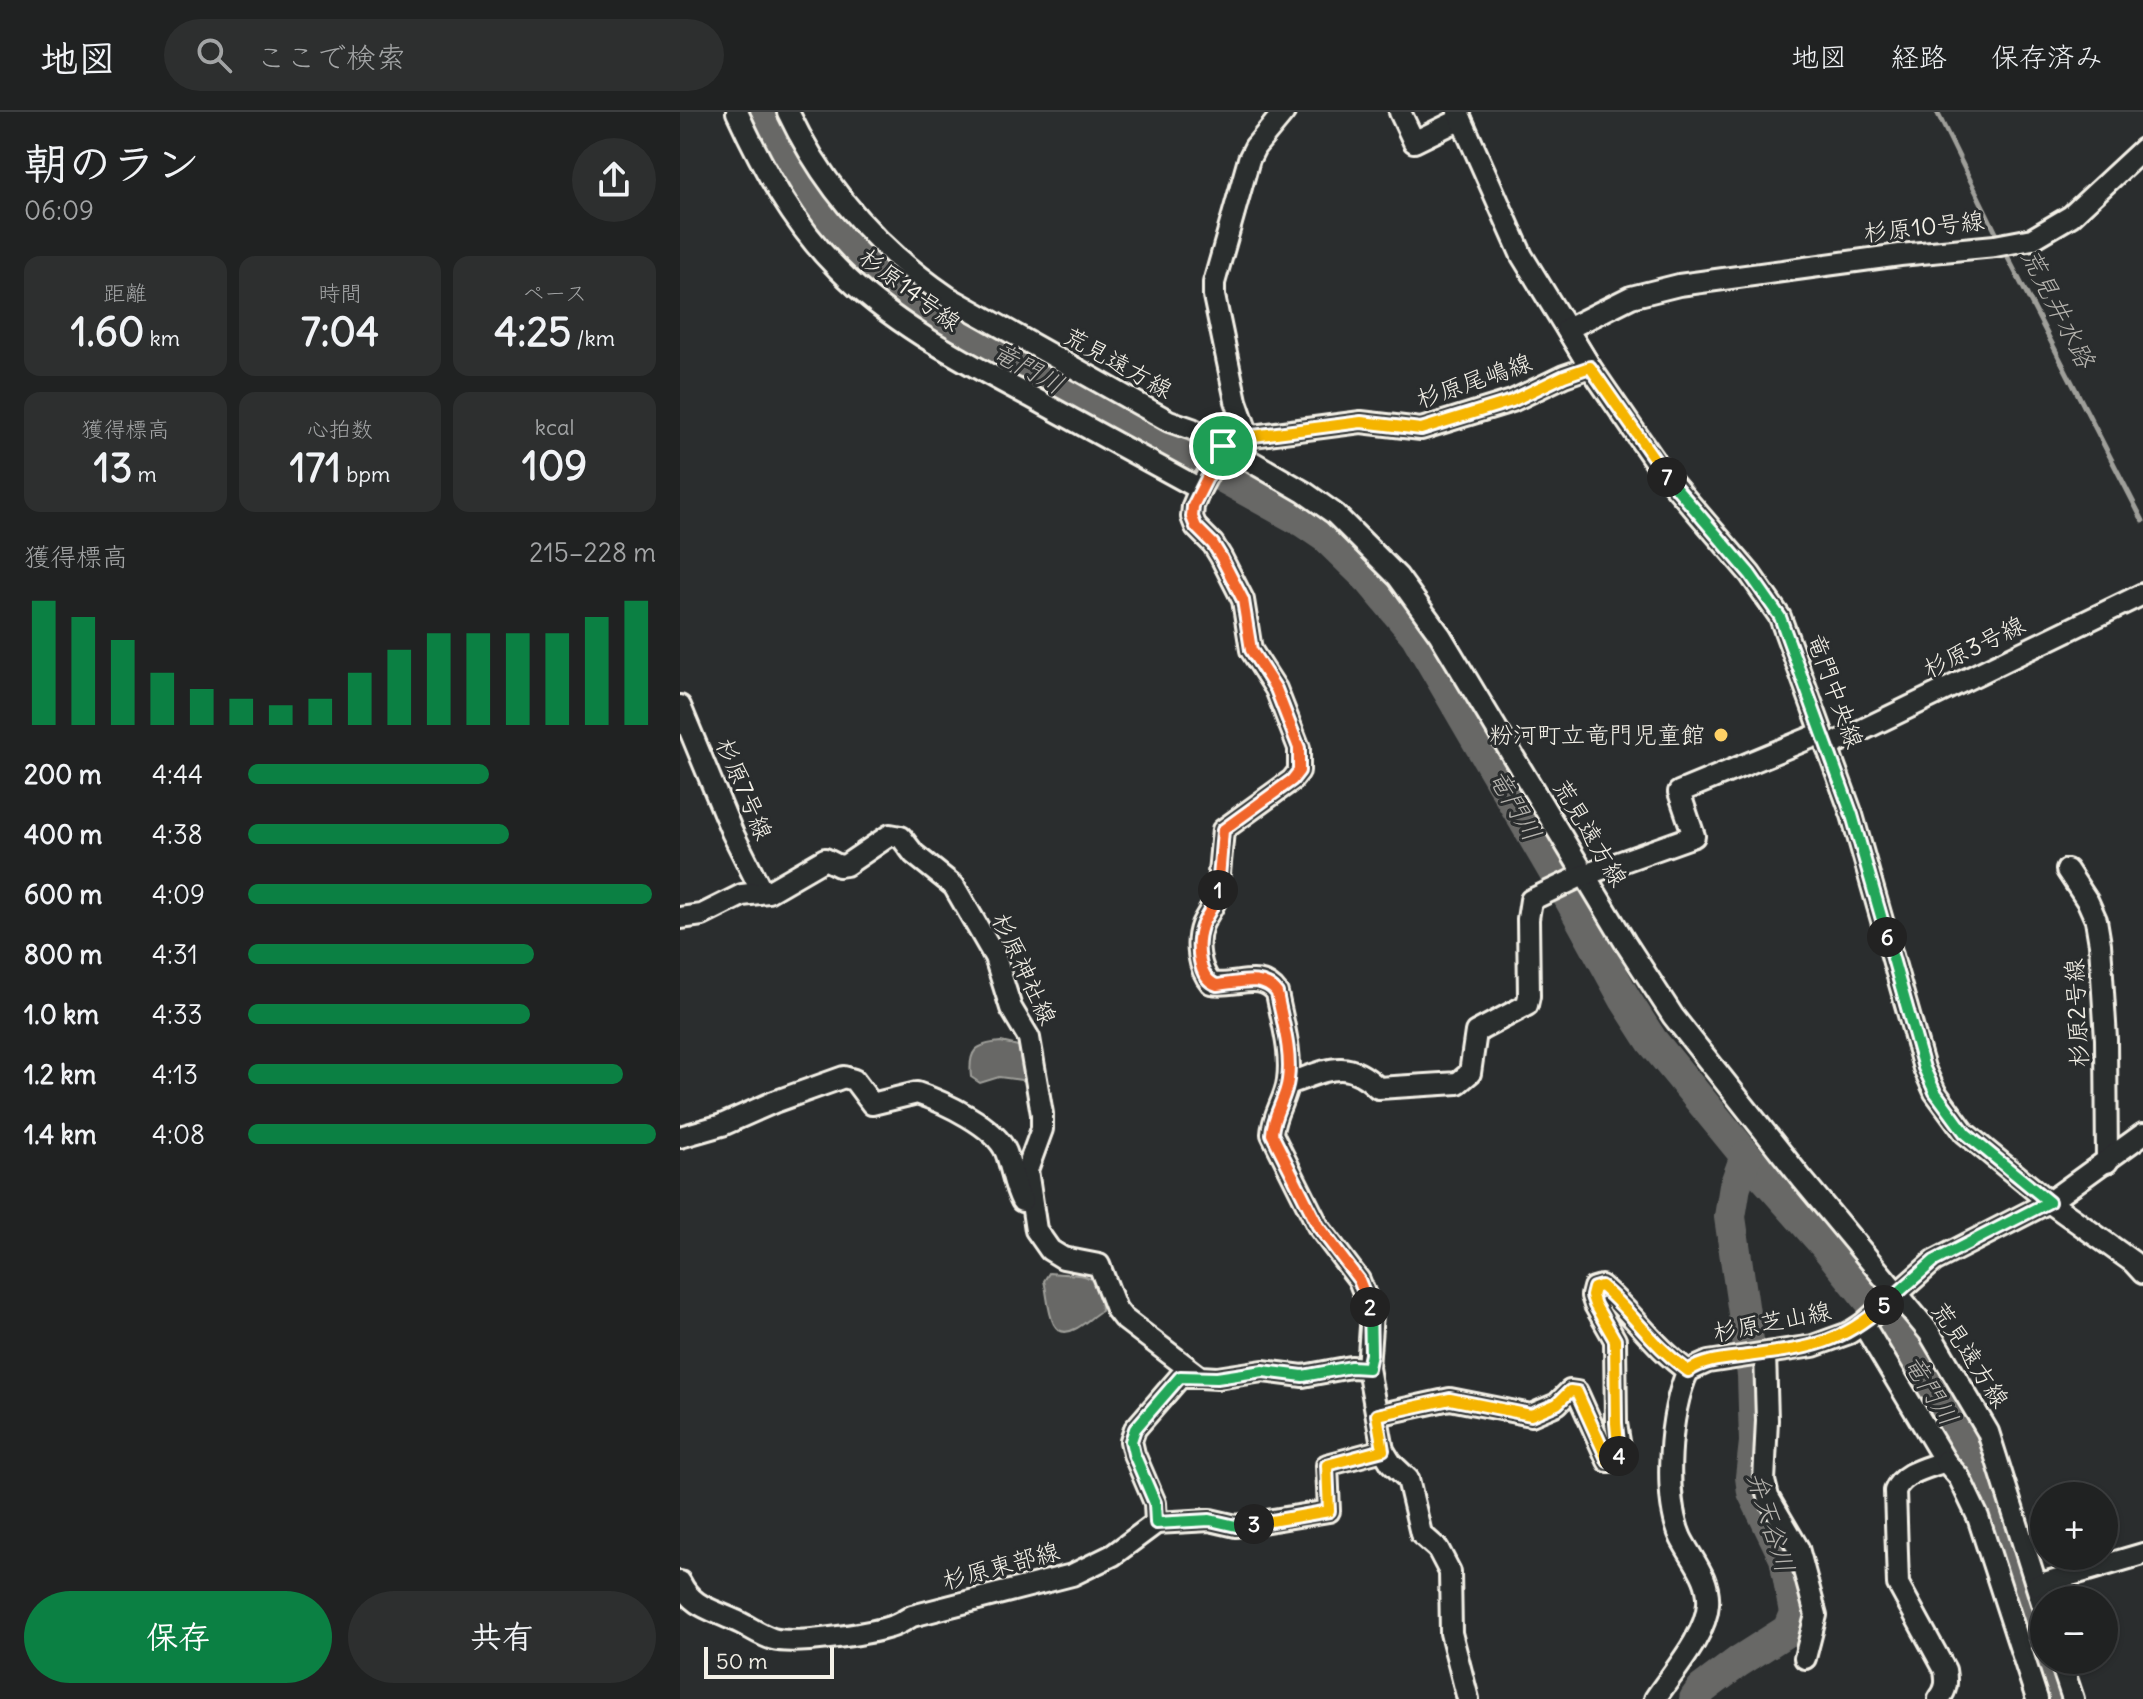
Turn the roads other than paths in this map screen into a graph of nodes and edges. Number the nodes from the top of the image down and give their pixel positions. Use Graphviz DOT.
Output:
graph roads {
  1 [pos="737,112"];
  2 [pos="788,112"];
  3 [pos="1284,112"];
  4 [pos="1400,112"];
  5 [pos="1460,115"];
  6 [pos="2143,149"];
  7 [pos="1567,329"];
  8 [pos="1590,367"];
  9 [pos="1232,447"];
  10 [pos="1200,488"];
  11 [pos="2143,594"];
  12 [pos="680,706"];
  13 [pos="1825,740"];
  14 [pos="2067,870"];
  15 [pos="1582,876"];
  16 [pos="762,892"];
  17 [pos="680,918"];
  18 [pos="1288,1084"];
  19 [pos="2143,1134"];
  20 [pos="680,1137"];
  21 [pos="2107,1162"];
  22 [pos="2049,1202"];
  23 [pos="1036,1230"];
  24 [pos="2143,1273"];
  25 [pos="1893,1297"];
  26 [pos="1864,1323"];
  27 [pos="1756,1355"];
  28 [pos="1368,1368"];
  29 [pos="1688,1371"];
  30 [pos="1200,1377"];
  31 [pos="1377,1415"];
  32 [pos="1383,1450"];
  33 [pos="1945,1461"];
  34 [pos="1156,1523"];
  35 [pos="2143,1554"];
  36 [pos="680,1582"];
  37 [pos="2037,1585"];
  38 [pos="1805,1658"];
  39 [pos="2065,1674"];
  40 [pos="1468,1699"];
  41 [pos="1655,1699"];
  42 [pos="1939,1699"];
  43 [pos="2037,1699"];
  44 [pos="2073,1699"];
  1 -- 10 [label="street, 杉原14号線"];
  2 -- 9 [label="street, 荒見遠方線"];
  3 -- 9 [label="street"];
  4 -- 5 [label="street"];
  5 -- 7 [label="street"];
  6 -- 7 [label="street, 杉原10号線"];
  7 -- 8 [label="street, 竜門中央線"];
  8 -- 9 [label="street, 杉原尾嶋線"];
  8 -- 13 [label="street, 竜門中央線"];
  9 -- 10 [label="street"];
  9 -- 15 [label="street, 荒見遠方線"];
  10 -- 18 [label="street"];
  11 -- 13 [label="street, 杉原3号線"];
  12 -- 16 [label="street, 杉原7号線"];
  13 -- 15 [label="street, 杉原3号線"];
  13 -- 22 [label="street, 竜門中央線"];
  14 -- 21 [label="street, 杉原2号線"];
  15 -- 18 [label="street"];
  15 -- 25 [label="street, 荒見遠方線"];
  16 -- 17 [label="street, 杉原神社線"];
  16 -- 23 [label="street, 杉原神社線"];
  18 -- 28 [label="street"];
  19 -- 21 [label="street, 杉原芝山線"];
  20 -- 23 [label="street"];
  21 -- 22 [label="street, 杉原芝山線"];
  22 -- 24 [label="street, 竜門中央線"];
  22 -- 25 [label="street, 杉原芝山線"];
  23 -- 30 [label="street"];
  25 -- 26 [label="street, 杉原芝山線"];
  25 -- 37 [label="street, 荒見遠方線"];
  26 -- 27 [label="street, 杉原芝山線"];
  26 -- 33 [label="street"];
  27 -- 29 [label="street, 杉原芝山線"];
  27 -- 38 [label="street"];
  28 -- 30 [label="street"];
  28 -- 31 [label="street"];
  29 -- 31 [label="street"];
  29 -- 41 [label="street"];
  30 -- 34 [label="street"];
  31 -- 32 [label="street"];
  32 -- 34 [label="street"];
  32 -- 40 [label="street"];
  33 -- 42 [label="street"];
  33 -- 43 [label="street"];
  34 -- 36 [label="street, 杉原東部線"];
  35 -- 37 [label="street"];
  39 -- 44 [label="street"];
}
